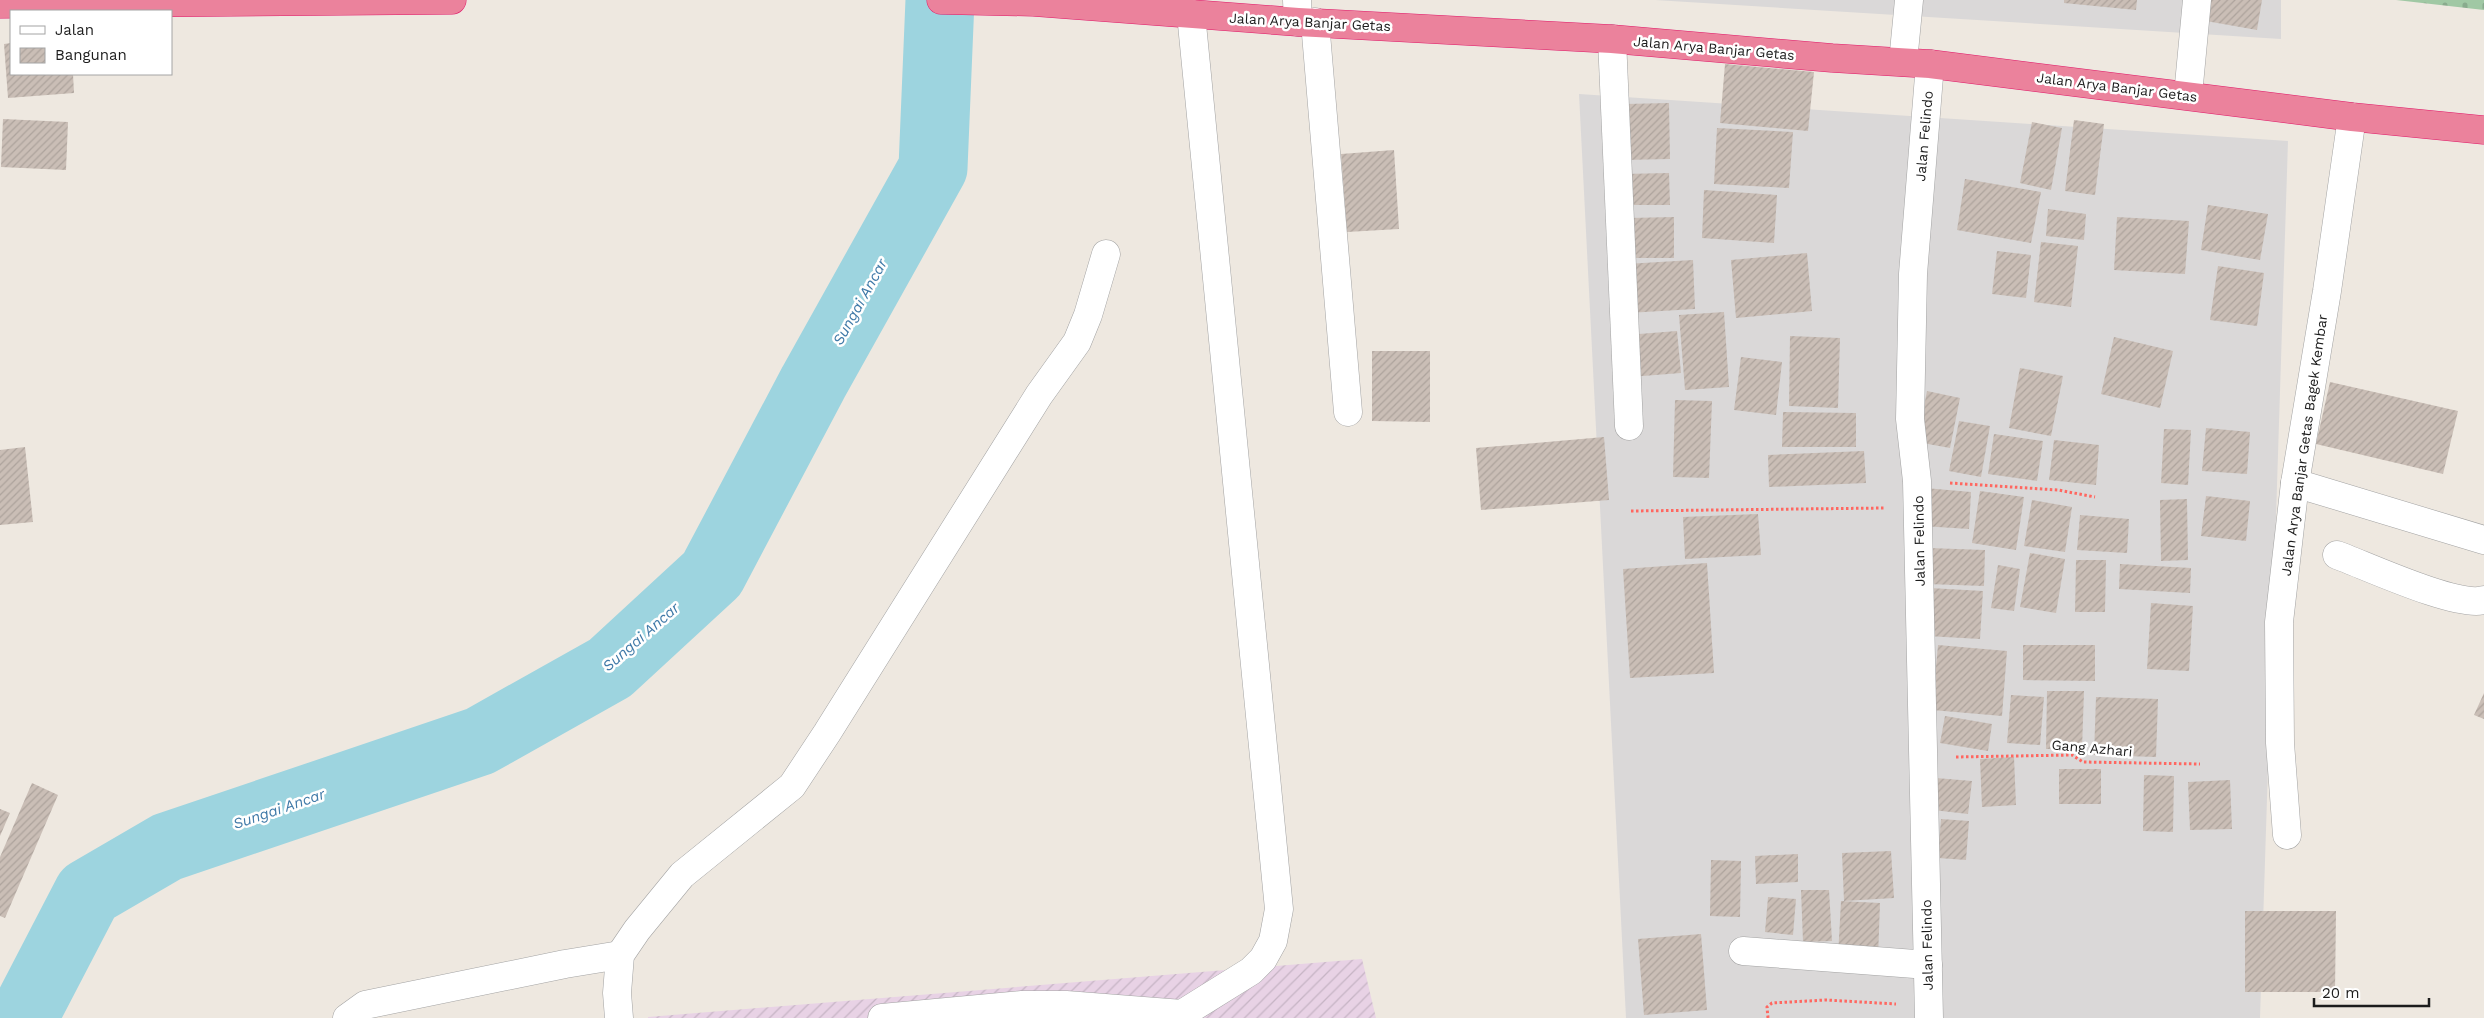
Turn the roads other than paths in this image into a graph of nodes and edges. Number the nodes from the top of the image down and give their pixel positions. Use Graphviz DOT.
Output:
graph roads {
  1 [pos="452,0"];
  2 [pos="941,0"];
  3 [pos="1909,0"];
  4 [pos="2197,0"];
  5 [pos="134,1"];
  6 [pos="0,4"];
  7 [pos="1191,14"];
  8 [pos="1303,15"];
  9 [pos="1612,39"];
  10 [pos="1903,62"];
  11 [pos="1930,64"];
  12 [pos="2188,95"];
  13 [pos="2352,117"];
  14 [pos="2484,130"];
  15 [pos="1106,254"];
  16 [pos="1348,412"];
  17 [pos="1629,426"];
  18 [pos="2295,483"];
  19 [pos="2484,540"];
  20 [pos="2337,555"];
  21 [pos="2484,600"];
  22 [pos="2287,835"];
  23 [pos="1743,951"];
  24 [pos="620,955"];
  25 [pos="1928,966"];
  26 [pos="1929,1012"];
  27 [pos="1182,1016"];
  28 [pos="347,1018"];
  29 [pos="620,1018"];
  30 [pos="882,1018"];
  1 -- 5 [label="highway"];
  2 -- 7 [label="highway, Jalan Arya Banjar Getas"];
  3 -- 10 [label="street"];
  4 -- 12 [label="street"];
  5 -- 6 [label="highway"];
  7 -- 8 [label="highway, Jalan Arya Banjar Getas"];
  7 -- 27 [label="street"];
  8 -- 9 [label="highway, Jalan Arya Banjar Getas"];
  8 -- 16 [label="street"];
  9 -- 10 [label="highway, Jalan Arya Banjar Getas"];
  9 -- 17 [label="street"];
  10 -- 11 [label="highway, Jalan Arya Banjar Getas"];
  11 -- 12 [label="highway, Jalan Arya Banjar Getas"];
  11 -- 25 [label="street, Jalan Felindo"];
  12 -- 13 [label="highway, Jalan Arya Banjar Getas"];
  13 -- 14 [label="highway, Jalan Arya Banjar Getas"];
  13 -- 18 [label="street, Jalan Arya Banjar Getas Bagek Kembar"];
  15 -- 24 [label="street"];
  18 -- 19 [label="street"];
  18 -- 22 [label="street, Jalan Arya Banjar Getas Bagek Kembar"];
  20 -- 21 [label="street"];
  23 -- 25 [label="street"];
  24 -- 28 [label="street"];
  24 -- 29 [label="street"];
  25 -- 26 [label="street, Jalan Felindo"];
  27 -- 30 [label="street"];
}
